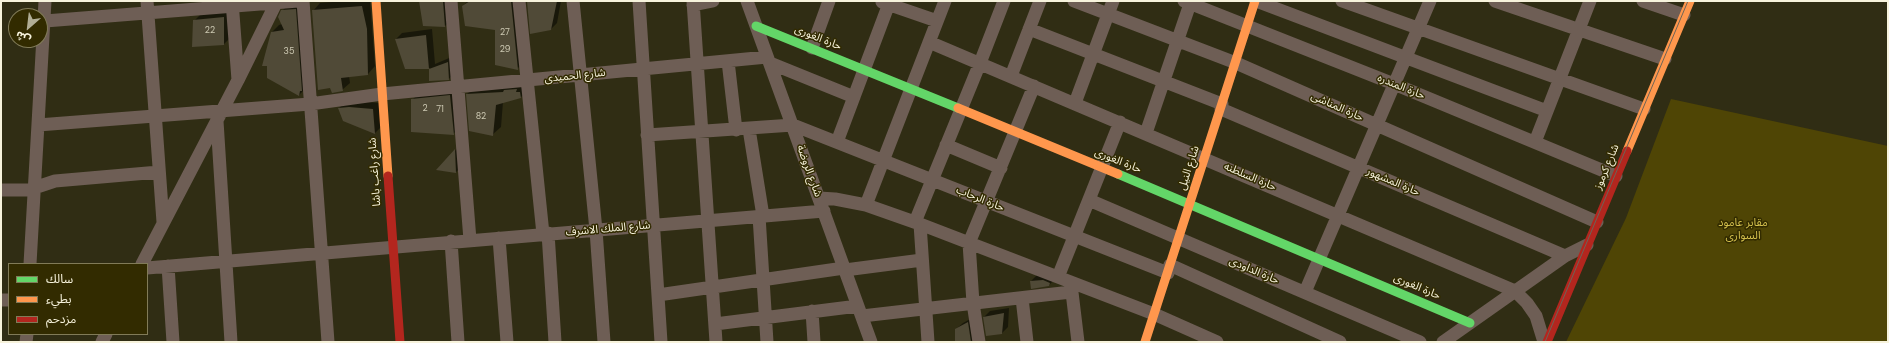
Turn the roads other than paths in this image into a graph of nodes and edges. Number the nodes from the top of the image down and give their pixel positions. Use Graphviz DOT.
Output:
graph roads {
  1 [pos="298,1"];
  2 [pos="303,1"];
  3 [pos="376,1"];
  4 [pos="451,1"];
  5 [pos="519,1"];
  6 [pos="573,1"];
  7 [pos="639,1"];
  8 [pos="713,1"];
  9 [pos="747,1"];
  10 [pos="829,1"];
  11 [pos="945,1"];
  12 [pos="1004,1"];
  13 [pos="1040,1"];
  14 [pos="1074,1"];
  15 [pos="1113,1"];
  16 [pos="1256,1"];
  17 [pos="1342,1"];
  18 [pos="1430,1"];
  19 [pos="1495,1"];
  20 [pos="1590,1"];
  21 [pos="1643,1"];
  22 [pos="1690,1"];
  23 [pos="276,2"];
  24 [pos="887,2"];
  25 [pos="1188,2"];
  26 [pos="232,3"];
  27 [pos="693,3"];
  28 [pos="147,7"];
  29 [pos="1108,14"];
  30 [pos="1684,15"];
  31 [pos="48,21"];
  32 [pos="937,22"];
  33 [pos="1247,25"];
  34 [pos="756,26"];
  35 [pos="1419,28"];
  36 [pos="1029,29"];
  37 [pos="1578,30"];
  38 [pos="1177,41"];
  39 [pos="929,42"];
  40 [pos="42,48"];
  41 [pos="812,48"];
  42 [pos="1094,54"];
  43 [pos="1406,58"];
  44 [pos="1665,59"];
  45 [pos="768,60"];
  46 [pos="728,61"];
  47 [pos="980,63"];
  48 [pos="1236,63"];
  49 [pos="697,64"];
  50 [pos="643,69"];
  51 [pos="864,70"];
  52 [pos="580,75"];
  53 [pos="1011,76"];
  54 [pos="1560,78"];
  55 [pos="238,80"];
  56 [pos="527,80"];
  57 [pos="1164,81"];
  58 [pos="1394,84"];
  59 [pos="1034,86"];
  60 [pos="458,87"];
  61 [pos="911,89"];
  62 [pos="382,94"];
  63 [pos="854,97"];
  64 [pos="1075,103"];
  65 [pos="310,104"];
  66 [pos="1222,106"];
  67 [pos="1644,109"];
  68 [pos="961,110"];
  69 [pos="1547,111"];
  70 [pos="155,116"];
  71 [pos="219,116"];
  72 [pos="1120,122"];
  73 [pos="38,125"];
  74 [pos="793,125"];
  75 [pos="1377,125"];
  76 [pos="749,129"];
  77 [pos="736,130"];
  78 [pos="702,132"];
  79 [pos="1016,132"];
  80 [pos="1146,133"];
  81 [pos="647,135"];
  82 [pos="837,142"];
  83 [pos="1535,142"];
  84 [pos="946,145"];
  85 [pos="1205,158"];
  86 [pos="882,160"];
  87 [pos="1102,167"];
  88 [pos="1358,167"];
  89 [pos="1001,168"];
  90 [pos="158,172"];
  91 [pos="1616,176"];
  92 [pos="932,180"];
  93 [pos="34,188"];
  94 [pos="1,190"];
  95 [pos="819,198"];
  96 [pos="1089,200"];
  97 [pos="987,202"];
  98 [pos="1190,203"];
  99 [pos="866,206"];
  100 [pos="824,211"];
  101 [pos="1338,214"];
  102 [pos="761,216"];
  103 [pos="708,220"];
  104 [pos="163,222"];
  105 [pos="1597,222"];
  106 [pos="917,223"];
  107 [pos="654,225"];
  108 [pos="596,230"];
  109 [pos="545,234"];
  110 [pos="1074,236"];
  111 [pos="499,238"];
  112 [pos="1179,238"];
  113 [pos="470,240"];
  114 [pos="451,241"];
  115 [pos="969,243"];
  116 [pos="1587,245"];
  117 [pos="392,246"];
  118 [pos="321,253"];
  119 [pos="1565,256"];
  120 [pos="1319,258"];
  121 [pos="922,260"];
  122 [pos="226,261"];
  123 [pos="30,263"];
  124 [pos="142,263"];
  125 [pos="168,266"];
  126 [pos="148,268"];
  127 [pos="845,269"];
  128 [pos="1169,269"];
  129 [pos="1058,277"];
  130 [pos="763,279"];
  131 [pos="712,287"];
  132 [pos="1071,287"];
  133 [pos="1515,291"];
  134 [pos="1305,292"];
  135 [pos="658,295"];
  136 [pos="1022,298"];
  137 [pos="974,303"];
  138 [pos="925,309"];
  139 [pos="812,311"];
  140 [pos="860,311"];
  141 [pos="1154,314"];
  142 [pos="765,317"];
  143 [pos="1470,323"];
  144 [pos="715,324"];
  145 [pos="173,342"];
  146 [pos="231,342"];
  147 [pos="328,342"];
  148 [pos="400,342"];
  149 [pos="458,342"];
  150 [pos="507,342"];
  151 [pos="556,342"];
  152 [pos="604,342"];
  153 [pos="661,342"];
  154 [pos="716,342"];
  155 [pos="767,342"];
  156 [pos="814,342"];
  157 [pos="871,342"];
  158 [pos="928,342"];
  159 [pos="979,342"];
  160 [pos="1027,342"];
  161 [pos="1078,342"];
  162 [pos="1145,342"];
  163 [pos="1216,342"];
  164 [pos="1340,342"];
  165 [pos="1420,342"];
  166 [pos="1443,342"];
  167 [pos="1544,342"];
  168 [pos="1547,342"];
  1 -- 23 [label="street"];
  2 -- 65 [label="street"];
  3 -- 62 [label="street, شارع راغب باشا"];
  4 -- 60 [label="street"];
  5 -- 56 [label="street"];
  6 -- 52 [label="street"];
  7 -- 50 [label="street"];
  8 -- 27 [label="street"];
  9 -- 34 [label="street, شارع الروضة"];
  10 -- 41 [label="street"];
  11 -- 32 [label="street"];
  12 -- 47 [label="street"];
  13 -- 36 [label="street"];
  14 -- 29 [label="street, حارة المناشى"];
  15 -- 29 [label="street"];
  16 -- 33 [label="street, شارع النيل"];
  16 -- 43 [label="street"];
  17 -- 35 [label="street"];
  18 -- 35 [label="street"];
  19 -- 37 [label="street"];
  20 -- 37 [label="street"];
  21 -- 30 [label="street"];
  22 -- 30 [label="street, شارع كرموز"];
  23 -- 26 [label="street"];
  23 -- 55 [label="street"];
  24 -- 32 [label="street"];
  24 -- 51 [label="street"];
  25 -- 33 [label="street, حارة المندره"];
  25 -- 38 [label="street"];
  26 -- 28 [label="street"];
  26 -- 55 [label="street"];
  27 -- 49 [label="street"];
  28 -- 31 [label="street"];
  28 -- 70 [label="street"];
  29 -- 38 [label="street, حارة المناشى"];
  29 -- 42 [label="street"];
  30 -- 44 [label="street, شارع كرموز"];
  32 -- 39 [label="street"];
  33 -- 48 [label="street, شارع النيل"];
  33 -- 58 [label="street, حارة المندره"];
  34 -- 41 [label="street, حارة الغورى"];
  34 -- 45 [label="street, شارع الروضة"];
  35 -- 43 [label="street"];
  35 -- 54 [label="street"];
  36 -- 42 [label="street, حارة المشهور"];
  36 -- 53 [label="street"];
  37 -- 44 [label="street"];
  37 -- 54 [label="street"];
  38 -- 48 [label="street, حارة المناشى"];
  38 -- 57 [label="street"];
  39 -- 47 [label="street, حارة السلطنه"];
  39 -- 61 [label="street"];
  40 -- 73 [label="street"];
  41 -- 51 [label="street, حارة الغورى"];
  42 -- 57 [label="street, حارة المشهور"];
  42 -- 64 [label="street"];
  43 -- 58 [label="street"];
  43 -- 69 [label="street"];
  44 -- 67 [label="street, شارع كرموز"];
  45 -- 46 [label="street, شارع الحميدى"];
  45 -- 63 [label="street"];
  45 -- 74 [label="street, شارع الروضة"];
  46 -- 49 [label="street, شارع الحميدى"];
  46 -- 77 [label="street"];
  47 -- 53 [label="street, حارة السلطنه"];
  47 -- 68 [label="street"];
  48 -- 66 [label="street, شارع النيل"];
  48 -- 75 [label="street, حارة المناشى"];
  49 -- 50 [label="street, شارع الحميدى"];
  49 -- 78 [label="street"];
  50 -- 52 [label="street, شارع الحميدى"];
  50 -- 81 [label="street"];
  51 -- 61 [label="street, حارة الغورى"];
  51 -- 63 [label="street"];
  52 -- 56 [label="street, شارع الحميدى"];
  52 -- 108 [label="street"];
  53 -- 59 [label="street, حارة السلطنه"];
  54 -- 67 [label="street"];
  54 -- 69 [label="street"];
  55 -- 71 [label="street"];
  56 -- 60 [label="street, شارع الحميدى"];
  56 -- 109 [label="street"];
  57 -- 66 [label="street, حارة المشهور"];
  57 -- 80 [label="street"];
  58 -- 75 [label="street"];
  58 -- 83 [label="street, حارة المندره"];
  59 -- 64 [label="street, حارة السلطنه"];
  59 -- 79 [label="street"];
  60 -- 62 [label="street, شارع الحميدى"];
  60 -- 113 [label="street"];
  61 -- 68 [label="street, حارة الغورى"];
  61 -- 86 [label="street"];
  62 -- 65 [label="street, شارع الحميدى"];
  62 -- 117 [label="street, شارع راغب باشا"];
  63 -- 82 [label="street"];
  64 -- 72 [label="street, حارة السلطنه"];
  65 -- 71 [label="street, شارع الحميدى"];
  65 -- 118 [label="street"];
  66 -- 85 [label="street, شارع النيل"];
  66 -- 88 [label="street, حارة المشهور"];
  67 -- 91 [label="street, شارع كرموز"];
  68 -- 79 [label="street, حارة الغورى"];
  68 -- 84 [label="street"];
  69 -- 83 [label="street"];
  70 -- 71 [label="street, شارع الحميدى"];
  70 -- 73 [label="street, شارع الحميدى"];
  70 -- 90 [label="street"];
  71 -- 104 [label="street"];
  71 -- 122 [label="street"];
  72 -- 80 [label="street, حارة السلطنه"];
  72 -- 87 [label="street"];
  73 -- 93 [label="street"];
  74 -- 76 [label="street"];
  74 -- 82 [label="street, حارة الرحاب"];
  74 -- 95 [label="street, شارع الروضة"];
  75 -- 88 [label="street"];
  75 -- 105 [label="street, حارة المناشى"];
  76 -- 77 [label="street"];
  76 -- 102 [label="street"];
  77 -- 78 [label="street"];
  78 -- 81 [label="street"];
  78 -- 103 [label="street"];
  79 -- 87 [label="street, حارة الغورى"];
  79 -- 89 [label="street"];
  80 -- 85 [label="street, حارة السلطنه"];
  81 -- 107 [label="street"];
  82 -- 86 [label="street, حارة الرحاب"];
  83 -- 91 [label="street, حارة المندره"];
  84 -- 89 [label="street"];
  84 -- 92 [label="street"];
  85 -- 98 [label="street, شارع النيل"];
  85 -- 101 [label="street, حارة السلطنه"];
  86 -- 92 [label="street, حارة الرحاب"];
  86 -- 99 [label="street"];
  87 -- 96 [label="street"];
  87 -- 98 [label="street, حارة الغورى"];
  88 -- 101 [label="street"];
  88 -- 119 [label="street, حارة المشهور"];
  89 -- 97 [label="street"];
  90 -- 93 [label="street"];
  90 -- 104 [label="street"];
  91 -- 105 [label="street, شارع كرموز"];
  92 -- 97 [label="street, حارة الرحاب"];
  92 -- 106 [label="street"];
  93 -- 94 [label="street"];
  93 -- 123 [label="street"];
  95 -- 99 [label="street"];
  95 -- 100 [label="street, شارع الروضة"];
  96 -- 110 [label="street"];
  96 -- 112 [label="street, حارة الداودى"];
  97 -- 110 [label="street, حارة الرحاب"];
  97 -- 115 [label="street"];
  98 -- 112 [label="street, شارع النيل"];
  98 -- 120 [label="street, حارة الغورى"];
  99 -- 106 [label="street"];
  100 -- 102 [label="street, شارع الملك الاشرف"];
  100 -- 127 [label="street, شارع الروضة"];
  101 -- 120 [label="street"];
  101 -- 133 [label="street, حارة السلطنه"];
  102 -- 103 [label="street, شارع الملك الاشرف"];
  102 -- 130 [label="street"];
  103 -- 107 [label="street, شارع الملك الاشرف"];
  103 -- 131 [label="street"];
  104 -- 124 [label="street"];
  105 -- 116 [label="street, شارع كرموز"];
  106 -- 115 [label="street"];
  106 -- 121 [label="street"];
  107 -- 108 [label="street, شارع الملك الاشرف"];
  107 -- 135 [label="street"];
  108 -- 109 [label="street, شارع الملك الاشرف"];
  108 -- 152 [label="street"];
  109 -- 111 [label="street, شارع الملك الاشرف"];
  109 -- 151 [label="street"];
  110 -- 128 [label="street, حارة الرحاب"];
  110 -- 129 [label="street"];
  111 -- 113 [label="street, شارع الملك الاشرف"];
  111 -- 150 [label="street"];
  112 -- 128 [label="street, شارع النيل"];
  112 -- 134 [label="street, حارة الداودى"];
  113 -- 114 [label="street, شارع الملك الاشرف"];
  114 -- 117 [label="street, شارع الملك الاشرف"];
  114 -- 149 [label="street"];
  115 -- 129 [label="street"];
  115 -- 137 [label="street"];
  116 -- 119 [label="street"];
  116 -- 168 [label="street, شارع كرموز"];
  117 -- 118 [label="street, شارع الملك الاشرف"];
  117 -- 148 [label="street, شارع راغب باشا"];
  118 -- 122 [label="street, شارع الملك الاشرف"];
  118 -- 147 [label="street"];
  119 -- 133 [label="street"];
  120 -- 134 [label="street"];
  120 -- 143 [label="street, حارة الغورى"];
  121 -- 127 [label="street"];
  121 -- 138 [label="street"];
  122 -- 125 [label="street, شارع الملك الاشرف"];
  122 -- 146 [label="street"];
  125 -- 126 [label="street, شارع الملك الاشرف"];
  125 -- 145 [label="street"];
  127 -- 130 [label="street"];
  127 -- 140 [label="street, شارع الروضة"];
  128 -- 141 [label="street, شارع النيل"];
  128 -- 164 [label="street, حارة الرحاب"];
  129 -- 132 [label="street"];
  130 -- 131 [label="street"];
  130 -- 142 [label="street"];
  131 -- 135 [label="street"];
  131 -- 144 [label="street"];
  132 -- 136 [label="street"];
  132 -- 141 [label="street"];
  132 -- 161 [label="street"];
  133 -- 143 [label="street"];
  133 -- 167 [label="street, حارة السلطنه"];
  134 -- 165 [label="street, حارة الداودى"];
  135 -- 153 [label="street"];
  136 -- 137 [label="street"];
  136 -- 160 [label="street"];
  137 -- 138 [label="street"];
  137 -- 159 [label="street"];
  138 -- 140 [label="street"];
  138 -- 158 [label="street"];
  139 -- 140 [label="street"];
  139 -- 142 [label="street"];
  139 -- 156 [label="street"];
  140 -- 157 [label="street, شارع الروضة"];
  141 -- 162 [label="street, شارع النيل"];
  141 -- 163 [label="street"];
  142 -- 144 [label="street"];
  142 -- 155 [label="street"];
  143 -- 166 [label="street"];
  144 -- 154 [label="street"];
}
